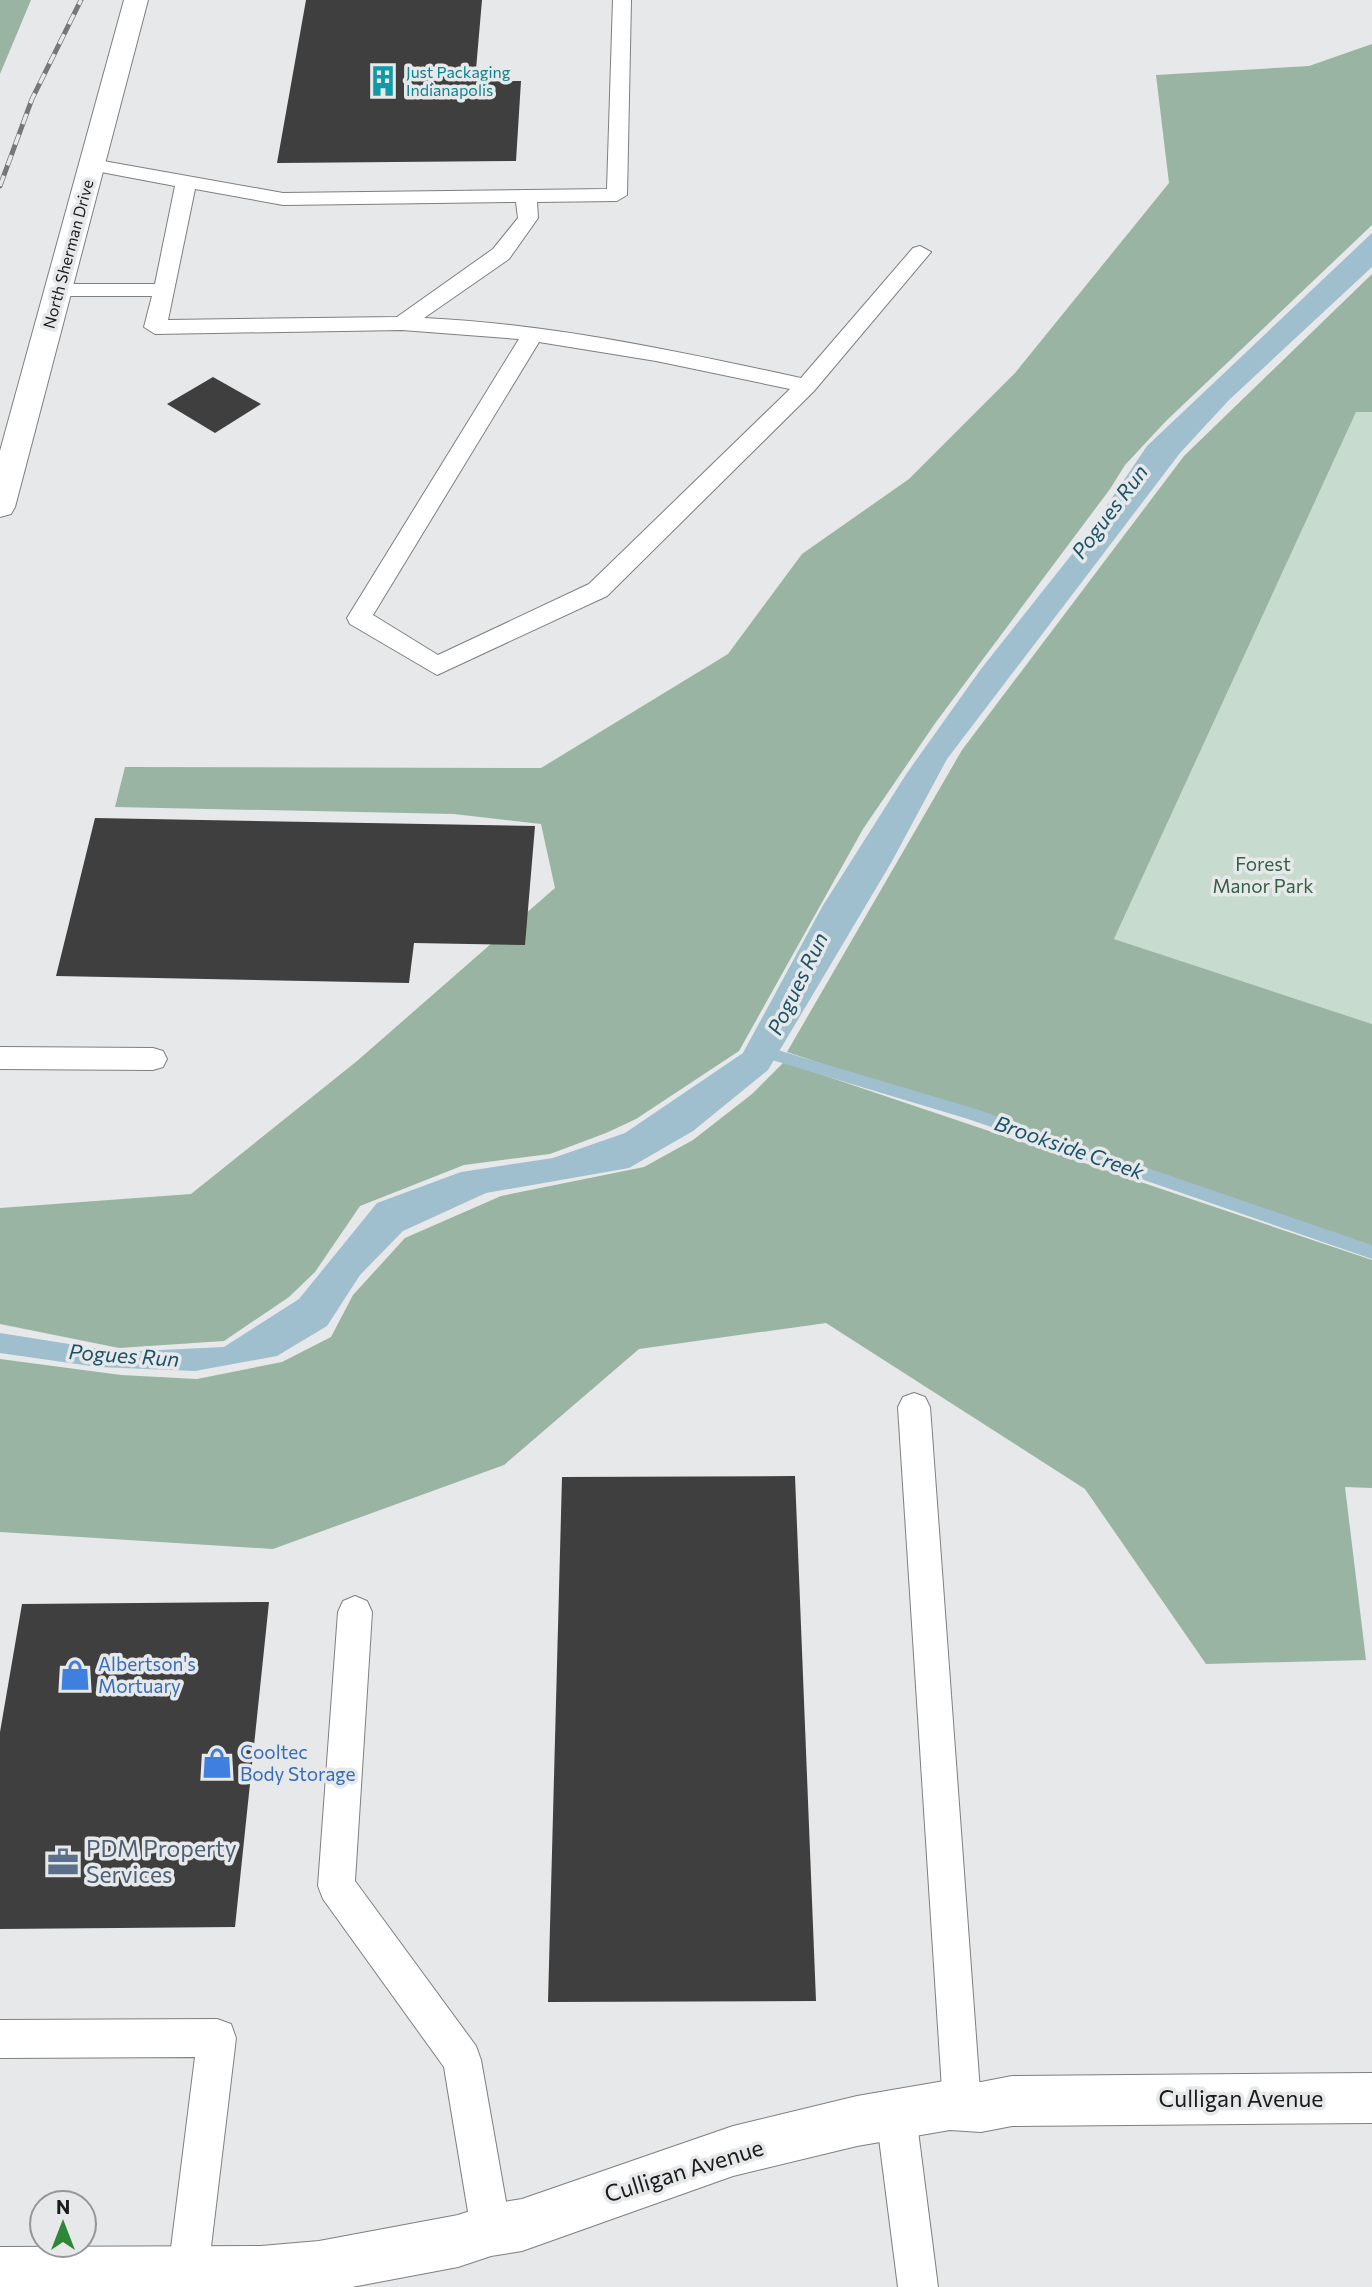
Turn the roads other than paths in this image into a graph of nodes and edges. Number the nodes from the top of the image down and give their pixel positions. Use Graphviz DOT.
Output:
graph roads {
  1 [pos="136,0"];
  2 [pos="622,0"];
  3 [pos="92,165"];
  4 [pos="186,182"];
  5 [pos="526,196"];
  6 [pos="920,251"];
  7 [pos="164,289"];
  8 [pos="58,290"];
  9 [pos="402,323"];
  10 [pos="532,335"];
  11 [pos="806,386"];
  12 [pos="0,507"];
  13 [pos="0,1058"];
  14 [pos="153,1059"];
  15 [pos="914,1407"];
  16 [pos="355,1612"];
  17 [pos="0,2039"];
  18 [pos="1372,2098"];
  19 [pos="962,2105"];
  20 [pos="896,2115"];
  21 [pos="491,2230"];
  22 [pos="188,2272"];
  23 [pos="0,2273"];
  24 [pos="318,2277"];
  25 [pos="918,2287"];
  1 -- 3 [label="main road, North Sherman Drive"];
  2 -- 5 [label="lane"];
  3 -- 4 [label="lane"];
  3 -- 8 [label="main road, North Sherman Drive"];
  4 -- 5 [label="lane"];
  4 -- 7 [label="lane"];
  5 -- 9 [label="lane"];
  6 -- 11 [label="lane"];
  7 -- 8 [label="lane"];
  7 -- 9 [label="lane"];
  8 -- 12 [label="main road, North Sherman Drive"];
  9 -- 10 [label="lane"];
  10 -- 11 [label="lane"];
  10 -- 11 [label="lane"];
  13 -- 14 [label="lane"];
  15 -- 19 [label="lane"];
  16 -- 21 [label="lane"];
  17 -- 22 [label="lane"];
  18 -- 19 [label="main road, Culligan Avenue"];
  19 -- 20 [label="main road, Culligan Avenue"];
  20 -- 21 [label="main road, Culligan Avenue"];
  20 -- 25 [label="lane"];
  21 -- 24 [label="main road, Culligan Avenue"];
  22 -- 23 [label="main road, Culligan Avenue"];
  22 -- 24 [label="main road, Culligan Avenue"];
}
